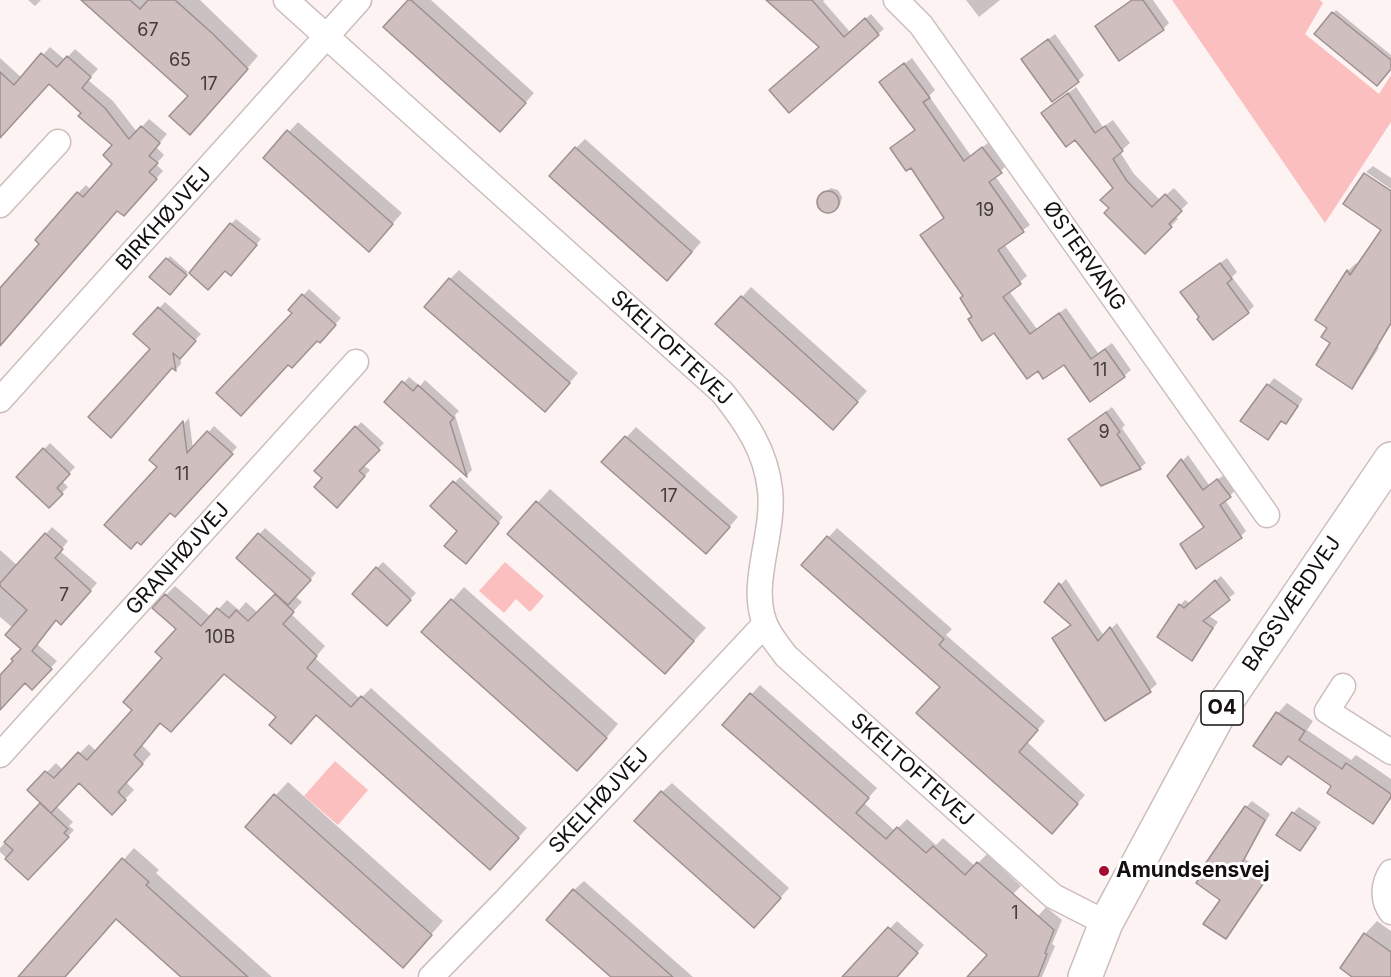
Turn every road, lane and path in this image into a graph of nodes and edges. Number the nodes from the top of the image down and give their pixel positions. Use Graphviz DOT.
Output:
graph roads {
  1 [pos="286,0"];
  2 [pos="359,0"];
  3 [pos="896,0"];
  4 [pos="327,37"];
  5 [pos="58,142"];
  6 [pos="0,205"];
  7 [pos="356,362"];
  8 [pos="0,400"];
  9 [pos="1391,459"];
  10 [pos="1268,515"];
  11 [pos="765,624"];
  12 [pos="1343,686"];
  13 [pos="1391,752"];
  14 [pos="0,755"];
  15 [pos="1391,872"];
  16 [pos="1391,912"];
  17 [pos="1106,922"];
  18 [pos="431,977"];
  19 [pos="1085,977"];
  1 -- 4 [label="street, SKELTOFTEVEJ"];
  2 -- 4 [label="street, BIRKHØJVEJ"];
  3 -- 10 [label="street, ØSTERVANG"];
  4 -- 8 [label="street, BIRKHØJVEJ"];
  4 -- 11 [label="street, SKELTOFTEVEJ"];
  5 -- 6 [label="street"];
  7 -- 14 [label="street, GRANHØJVEJ"];
  9 -- 17 [label="main road, BAGSVÆRDVEJ / O4"];
  11 -- 17 [label="street, SKELTOFTEVEJ"];
  11 -- 18 [label="street, SKELHØJVEJ"];
  12 -- 13 [label="street"];
  15 -- 16 [label="street"];
  17 -- 19 [label="main road, BAGSVÆRDVEJ / O4"];
}
